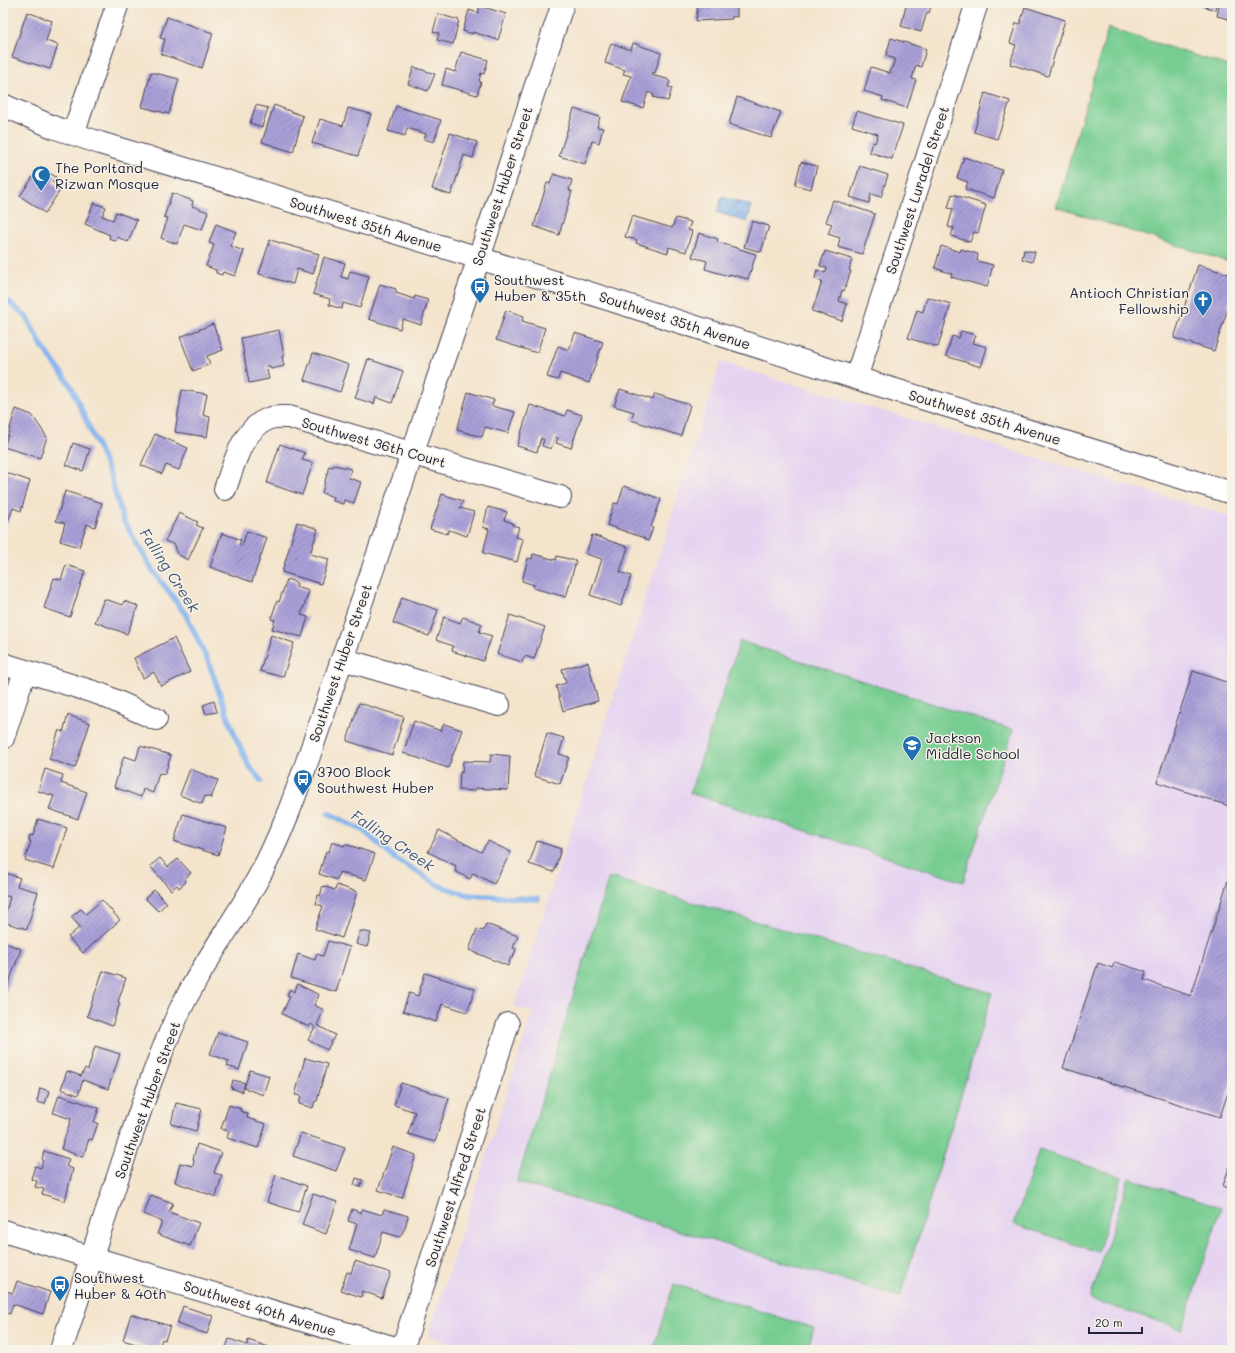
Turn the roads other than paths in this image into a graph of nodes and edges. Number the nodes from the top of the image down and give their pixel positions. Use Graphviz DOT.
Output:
graph roads {
  1 [pos="118,3"];
  2 [pos="562,3"];
  3 [pos="977,3"];
  4 [pos="3,104"];
  5 [pos="73,134"];
  6 [pos="478,258"];
  7 [pos="856,378"];
  8 [pos="412,453"];
  9 [pos="225,489"];
  10 [pos="1232,493"];
  11 [pos="560,496"];
  12 [pos="342,659"];
  13 [pos="3,664"];
  14 [pos="25,671"];
  15 [pos="499,704"];
  16 [pos="156,719"];
  17 [pos="3,738"];
  18 [pos="508,1024"];
  19 [pos="3,1231"];
  20 [pos="92,1257"];
  21 [pos="61,1350"];
  22 [pos="402,1350"];
  1 -- 5 [label="street"];
  2 -- 6 [label="street, Southwest Huber Street"];
  3 -- 7 [label="street, Southwest Luradel Street"];
  4 -- 5 [label="street, Southwest 35th Avenue"];
  5 -- 6 [label="street, Southwest 35th Avenue"];
  6 -- 7 [label="street, Southwest 35th Avenue"];
  6 -- 8 [label="street, Southwest Huber Street"];
  7 -- 10 [label="street, Southwest 35th Avenue"];
  8 -- 9 [label="street, Southwest 36th Court"];
  8 -- 11 [label="street, Southwest 36th Court"];
  8 -- 12 [label="street, Southwest Huber Street"];
  12 -- 15 [label="street"];
  12 -- 20 [label="street, Southwest Huber Street"];
  13 -- 14 [label="street"];
  14 -- 16 [label="street"];
  14 -- 17 [label="street"];
  18 -- 22 [label="street, Southwest Alfred Street"];
  19 -- 20 [label="street, Southwest 40th Avenue"];
  20 -- 21 [label="street, Southwest Huber Street"];
  20 -- 22 [label="street, Southwest 40th Avenue"];
}
